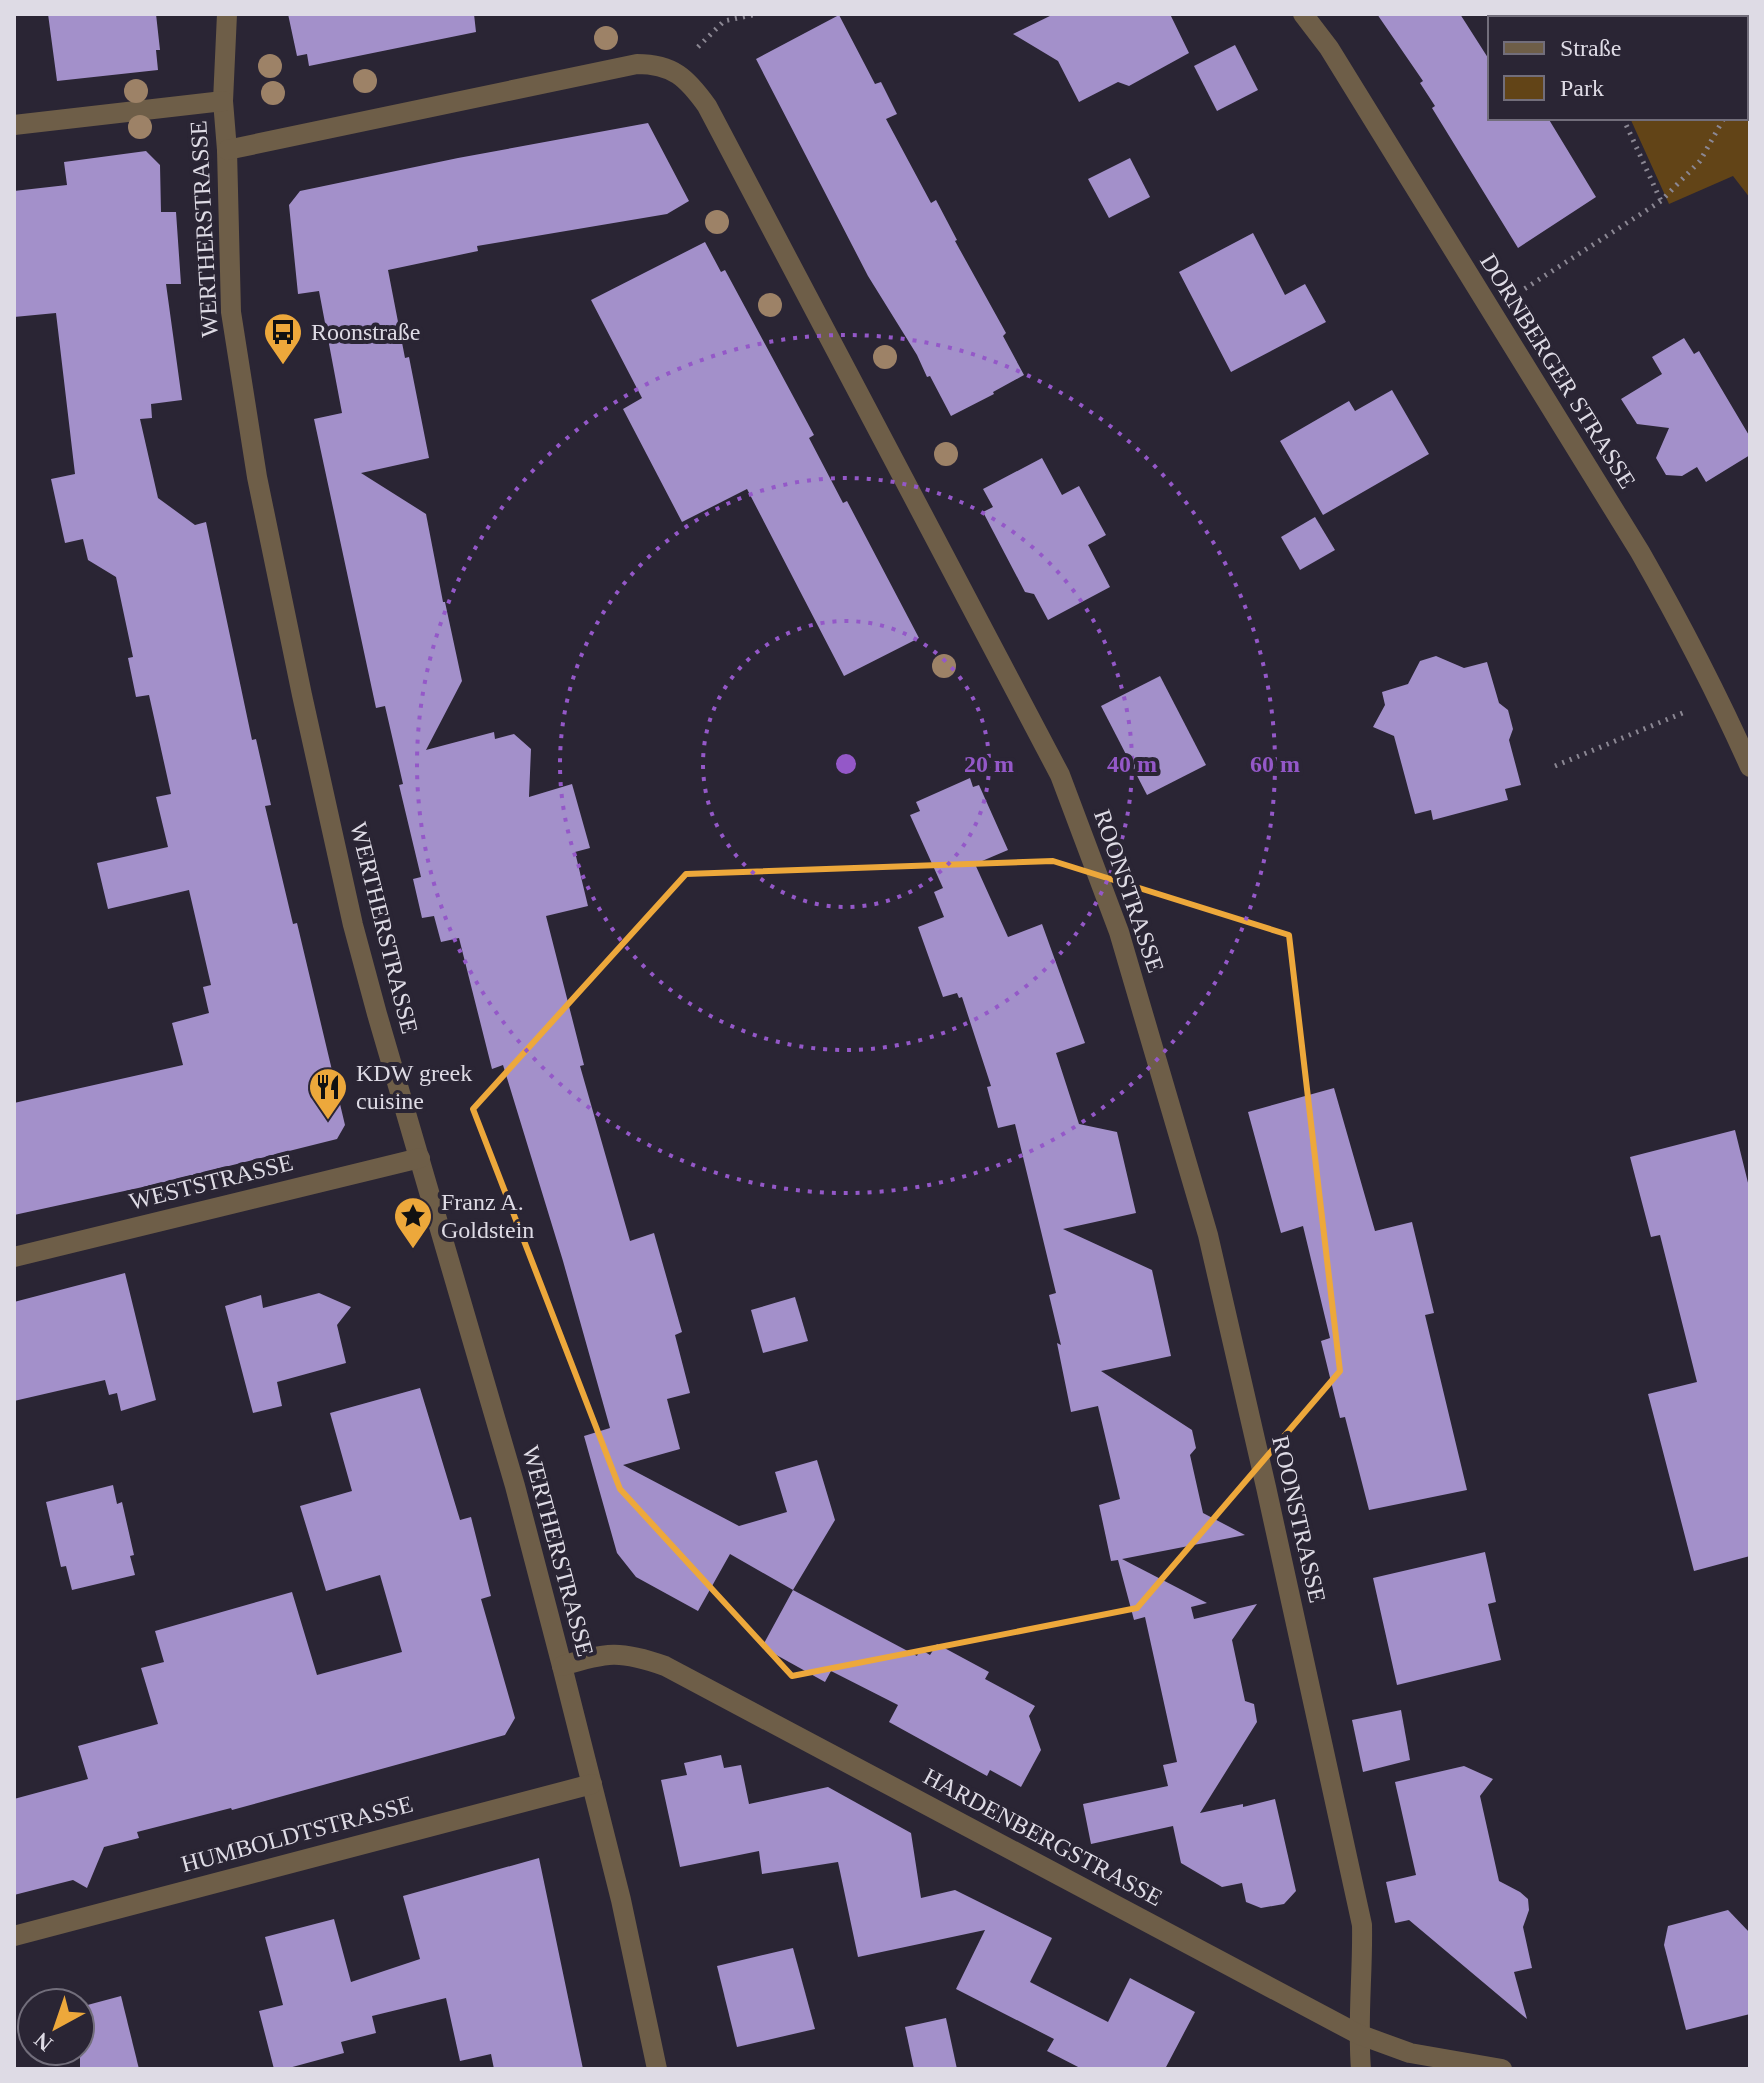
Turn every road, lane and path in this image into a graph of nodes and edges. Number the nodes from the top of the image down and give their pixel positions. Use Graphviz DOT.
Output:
graph roads {
  1 [pos="227,14"];
  2 [pos="757,14"];
  3 [pos="1303,14"];
  4 [pos="675,71"];
  5 [pos="223,101"];
  6 [pos="1624,120"];
  7 [pos="1723,120"];
  8 [pos="14,125"];
  9 [pos="227,150"];
  10 [pos="1661,201"];
  11 [pos="1490,311"];
  12 [pos="1719,697"];
  13 [pos="1555,766"];
  14 [pos="1750,767"];
  15 [pos="420,1158"];
  16 [pos="14,1257"];
  17 [pos="562,1666"];
  18 [pos="592,1784"];
  19 [pos="14,1936"];
  20 [pos="1358,2034"];
  21 [pos="657,2069"];
  22 [pos="1361,2069"];
  23 [pos="1502,2069"];
  1 -- 5 [label="street, WERTHERSTRASSE"];
  2 -- 4 [label="path"];
  3 -- 11 [label="street, DORNBERGER STRASSE"];
  4 -- 9 [label="street"];
  4 -- 20 [label="street, ROONSTRASSE"];
  5 -- 8 [label="street"];
  5 -- 9 [label="street, WERTHERSTRASSE"];
  6 -- 10 [label="path"];
  7 -- 10 [label="path"];
  9 -- 15 [label="street, WERTHERSTRASSE"];
  10 -- 11 [label="path"];
  11 -- 12 [label="street, DORNBERGER STRASSE"];
  12 -- 13 [label="path"];
  12 -- 14 [label="street, DORNBERGER STRASSE"];
  15 -- 16 [label="street, WESTSTRASSE"];
  15 -- 17 [label="street, WERTHERSTRASSE"];
  17 -- 18 [label="street, WERTHERSTRASSE"];
  17 -- 20 [label="street, HARDENBERGSTRASSE"];
  18 -- 19 [label="street, HUMBOLDTSTRASSE"];
  18 -- 21 [label="street, WERTHERSTRASSE"];
  20 -- 22 [label="street, ROONSTRASSE"];
  20 -- 23 [label="street, HARDENBERGSTRASSE"];
}
